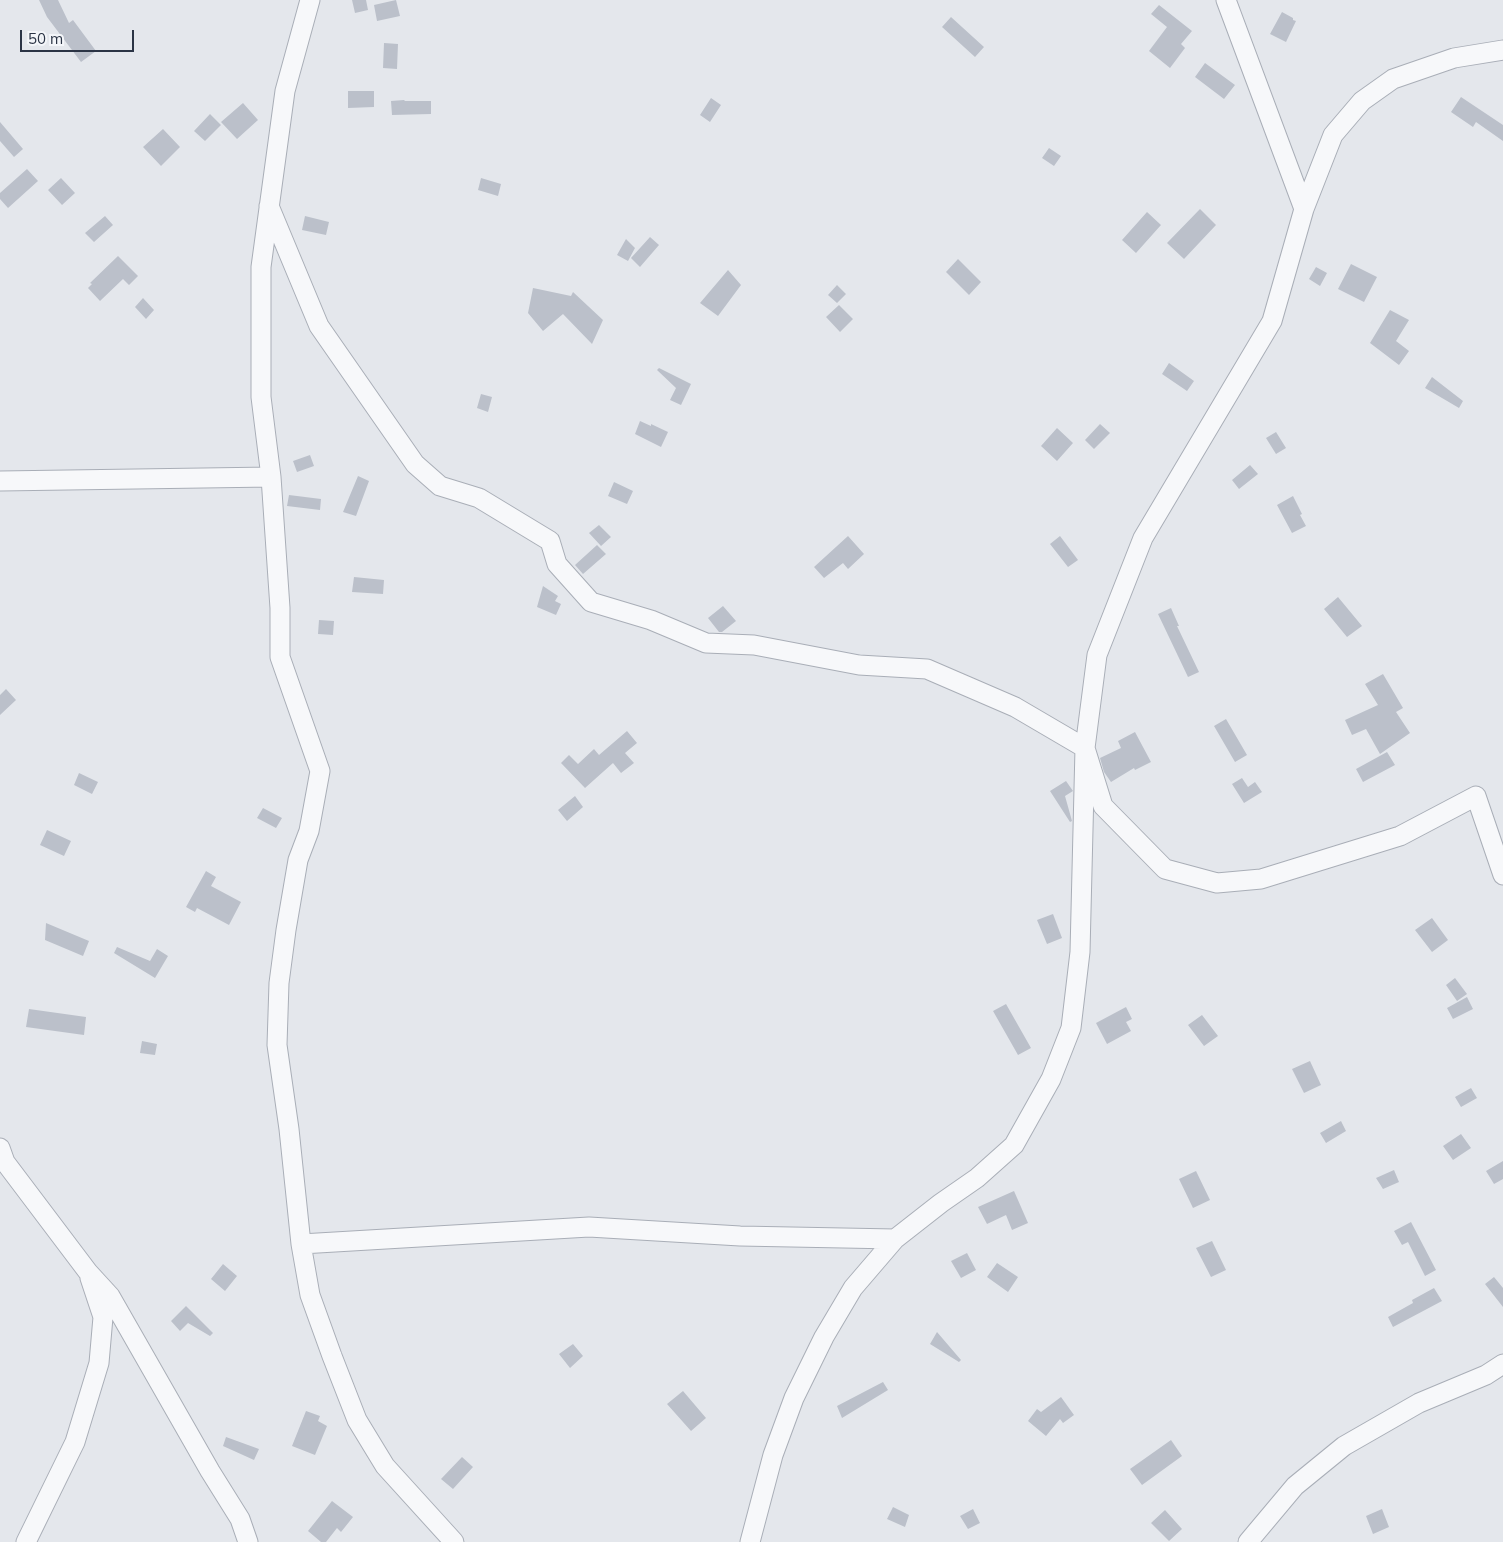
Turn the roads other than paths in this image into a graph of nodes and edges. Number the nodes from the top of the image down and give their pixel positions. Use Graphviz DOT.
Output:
graph roads {
  1 [pos="310,0"];
  2 [pos="1226,0"];
  3 [pos="1503,50"];
  4 [pos="269,206"];
  5 [pos="1304,209"];
  6 [pos="271,477"];
  7 [pos="0,481"];
  8 [pos="1085,748"];
  9 [pos="1503,875"];
  10 [pos="0,1148"];
  11 [pos="895,1239"];
  12 [pos="300,1244"];
  13 [pos="88,1272"];
  14 [pos="1503,1364"];
  15 [pos="26,1542"];
  16 [pos="248,1542"];
  17 [pos="454,1542"];
  18 [pos="750,1542"];
  19 [pos="1248,1542"];
  1 -- 4 [label="street"];
  2 -- 5 [label="street"];
  3 -- 5 [label="street"];
  4 -- 6 [label="street"];
  4 -- 8 [label="street"];
  5 -- 8 [label="street"];
  6 -- 7 [label="street"];
  6 -- 12 [label="street"];
  8 -- 9 [label="street"];
  8 -- 11 [label="street"];
  10 -- 13 [label="street"];
  11 -- 12 [label="street"];
  11 -- 18 [label="street"];
  12 -- 17 [label="street"];
  13 -- 15 [label="street"];
  13 -- 16 [label="street"];
  14 -- 19 [label="street"];
}
